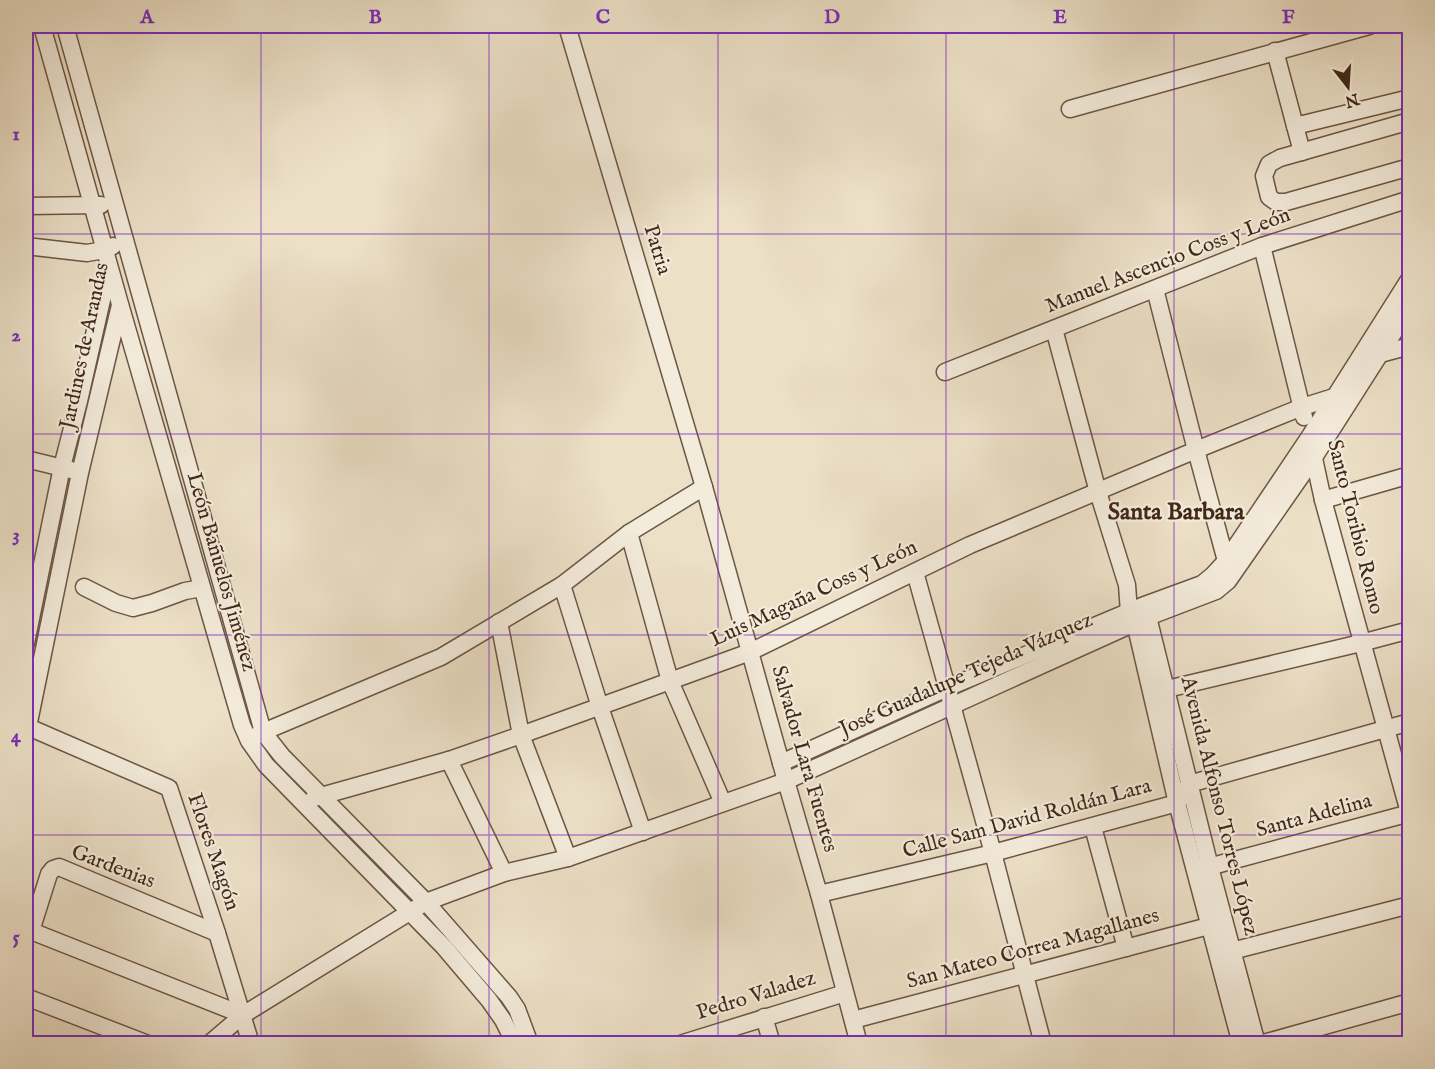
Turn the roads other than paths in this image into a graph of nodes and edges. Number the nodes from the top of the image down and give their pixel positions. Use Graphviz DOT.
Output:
graph roads {
  1 [pos="42,26"];
  2 [pos="64,26"];
  3 [pos="567,26"];
  4 [pos="1369,26"];
  5 [pos="1275,51"];
  6 [pos="1410,98"];
  7 [pos="1070,109"];
  8 [pos="1410,121"];
  9 [pos="1295,126"];
  10 [pos="1302,152"];
  11 [pos="1410,166"];
  12 [pos="1410,199"];
  13 [pos="114,204"];
  14 [pos="26,206"];
  15 [pos="92,206"];
  16 [pos="124,241"];
  17 [pos="26,246"];
  18 [pos="1262,246"];
  19 [pos="104,250"];
  20 [pos="129,258"];
  21 [pos="110,267"];
  22 [pos="1410,278"];
  23 [pos="1155,289"];
  24 [pos="120,304"];
  25 [pos="1410,307"];
  26 [pos="1054,329"];
  27 [pos="1410,346"];
  28 [pos="1380,354"];
  29 [pos="945,372"];
  30 [pos="1334,397"];
  31 [pos="88,403"];
  32 [pos="1302,407"];
  33 [pos="1310,436"];
  34 [pos="1196,450"];
  35 [pos="26,459"];
  36 [pos="1314,459"];
  37 [pos="62,467"];
  38 [pos="80,473"];
  39 [pos="1410,475"];
  40 [pos="704,487"];
  41 [pos="1098,492"];
  42 [pos="1323,500"];
  43 [pos="629,533"];
  44 [pos="1226,561"];
  45 [pos="915,572"];
  46 [pos="562,585"];
  47 [pos="84,587"];
  48 [pos="202,588"];
  49 [pos="1139,614"];
  50 [pos="499,622"];
  51 [pos="1410,630"];
  52 [pos="26,643"];
  53 [pos="1361,643"];
  54 [pos="750,652"];
  55 [pos="670,681"];
  56 [pos="948,688"];
  57 [pos="1167,689"];
  58 [pos="952,705"];
  59 [pos="600,707"];
  60 [pos="1410,722"];
  61 [pos="26,728"];
  62 [pos="1386,729"];
  63 [pos="522,735"];
  64 [pos="256,736"];
  65 [pos="449,760"];
  66 [pos="781,763"];
  67 [pos="786,781"];
  68 [pos="1190,784"];
  69 [pos="322,796"];
  70 [pos="302,802"];
  71 [pos="723,803"];
  72 [pos="1178,803"];
  73 [pos="1409,814"];
  74 [pos="1093,827"];
  75 [pos="643,832"];
  76 [pos="993,853"];
  77 [pos="568,858"];
  78 [pos="1202,869"];
  79 [pos="504,873"];
  80 [pos="819,894"];
  81 [pos="426,902"];
  82 [pos="1410,905"];
  83 [pos="409,911"];
  84 [pos="1217,923"];
  85 [pos="28,930"];
  86 [pos="217,933"];
  87 [pos="1126,948"];
  88 [pos="1225,953"];
  89 [pos="1025,975"];
  90 [pos="845,993"];
  91 [pos="26,997"];
  92 [pos="1410,1002"];
  93 [pos="517,1009"];
  94 [pos="243,1015"];
  95 [pos="764,1017"];
  96 [pos="503,1020"];
  97 [pos="853,1020"];
  98 [pos="684,1043"];
  99 [pos="148,1044"];
  100 [pos="209,1044"];
  101 [pos="251,1044"];
  102 [pos="514,1044"];
  103 [pos="530,1044"];
  104 [pos="772,1044"];
  105 [pos="859,1044"];
  106 [pos="1043,1044"];
  107 [pos="1241,1044"];
  108 [pos="1258,1044"];
  1 -- 15 [label="street, León Bañuelos Jiménez"];
  2 -- 13 [label="street, León Bañuelos Jiménez"];
  3 -- 40 [label="street, Patria"];
  4 -- 5 [label="street"];
  5 -- 7 [label="street"];
  5 -- 9 [label="street"];
  6 -- 9 [label="street"];
  8 -- 10 [label="street"];
  9 -- 10 [label="street"];
  10 -- 11 [label="street"];
  12 -- 18 [label="street, Manuel Ascencio Coss y León"];
  13 -- 15 [label="street"];
  13 -- 16 [label="street, León Bañuelos Jiménez"];
  14 -- 15 [label="street"];
  15 -- 19 [label="street, León Bañuelos Jiménez"];
  16 -- 19 [label="street"];
  16 -- 20 [label="street, León Bañuelos Jiménez"];
  17 -- 19 [label="street"];
  18 -- 23 [label="street, Manuel Ascencio Coss y León"];
  18 -- 32 [label="street, Santo Toribio Romo"];
  19 -- 21 [label="street, León Bañuelos Jiménez"];
  20 -- 21 [label="street, Jardines de Arandas"];
  20 -- 24 [label="street, Jardines de Arandas"];
  20 -- 64 [label="street, León Bañuelos Jiménez"];
  21 -- 24 [label="street, León Bañuelos Jiménez"];
  21 -- 31 [label="street, Jardines de Arandas"];
  22 -- 30 [label="street, José Guadalupe Tejeda Vázquez"];
  23 -- 26 [label="street, Manuel Ascencio Coss y León"];
  23 -- 34 [label="street"];
  24 -- 31 [label="street, Jardines de Arandas"];
  24 -- 48 [label="street, León Bañuelos Jiménez"];
  25 -- 28 [label="street, José Guadalupe Tejeda Vázquez"];
  26 -- 29 [label="street, Manuel Ascencio Coss y León"];
  26 -- 41 [label="street, Avenida Alfonso Torres López"];
  27 -- 28 [label="street"];
  28 -- 36 [label="street, José Guadalupe Tejeda Vázquez"];
  30 -- 32 [label="street, Luis Magaña Coss y León"];
  30 -- 33 [label="street, José Guadalupe Tejeda Vázquez"];
  31 -- 37 [label="street, Jardines de Arandas"];
  31 -- 38 [label="street, Jardines de Arandas"];
  32 -- 33 [label="street, Santo Toribio Romo"];
  32 -- 34 [label="street, Luis Magaña Coss y León"];
  33 -- 36 [label="street, Santo Toribio Romo"];
  33 -- 44 [label="street, José Guadalupe Tejeda Vázquez"];
  34 -- 41 [label="street, Luis Magaña Coss y León"];
  34 -- 44 [label="street"];
  35 -- 37 [label="street"];
  36 -- 42 [label="street, Santo Toribio Romo"];
  36 -- 49 [label="street, José Guadalupe Tejeda Vázquez"];
  37 -- 38 [label="street"];
  37 -- 52 [label="street, Jardines de Arandas"];
  38 -- 61 [label="street, Jardines de Arandas"];
  39 -- 42 [label="street"];
  40 -- 43 [label="street"];
  40 -- 54 [label="street, Salvador Lara Fuentes"];
  41 -- 45 [label="street, Luis Magaña Coss y León"];
  41 -- 49 [label="street, Avenida Alfonso Torres López"];
  42 -- 53 [label="street, Santo Toribio Romo"];
  43 -- 46 [label="street"];
  43 -- 55 [label="street"];
  44 -- 49 [label="street, José Guadalupe Tejeda Vázquez"];
  45 -- 54 [label="street, Luis Magaña Coss y León"];
  45 -- 56 [label="street"];
  46 -- 50 [label="street"];
  46 -- 59 [label="street"];
  47 -- 48 [label="street"];
  48 -- 64 [label="street, León Bañuelos Jiménez"];
  49 -- 56 [label="street, José Guadalupe Tejeda Vázquez"];
  49 -- 57 [label="street, Avenida Alfonso Torres López"];
  49 -- 58 [label="street, José Guadalupe Tejeda Vázquez"];
  49 -- 72 [label="street, Avenida Alfonso Torres López"];
  50 -- 63 [label="street"];
  50 -- 64 [label="street"];
  51 -- 53 [label="street"];
  53 -- 57 [label="street"];
  53 -- 62 [label="street, Santo Toribio Romo"];
  54 -- 55 [label="street, Luis Magaña Coss y León"];
  54 -- 66 [label="street, Salvador Lara Fuentes"];
  55 -- 59 [label="street, Luis Magaña Coss y León"];
  55 -- 71 [label="street"];
  56 -- 58 [label="street"];
  56 -- 66 [label="street, José Guadalupe Tejeda Vázquez"];
  57 -- 68 [label="street, Avenida Alfonso Torres López"];
  58 -- 67 [label="street, José Guadalupe Tejeda Vázquez"];
  58 -- 76 [label="street"];
  59 -- 63 [label="street, Luis Magaña Coss y León"];
  59 -- 75 [label="street"];
  60 -- 62 [label="street"];
  61 -- 86 [label="street, Flores Magón"];
  62 -- 68 [label="street"];
  62 -- 73 [label="street, Santo Toribio Romo"];
  63 -- 65 [label="street, Luis Magaña Coss y León"];
  63 -- 77 [label="street"];
  64 -- 69 [label="street, León Bañuelos Jiménez"];
  64 -- 70 [label="street, León Bañuelos Jiménez"];
  65 -- 69 [label="street, Luis Magaña Coss y León"];
  65 -- 79 [label="street"];
  66 -- 67 [label="street, Salvador Lara Fuentes"];
  67 -- 71 [label="street, José Guadalupe Tejeda Vázquez"];
  67 -- 80 [label="street, Salvador Lara Fuentes"];
  68 -- 72 [label="street, Calle Sam David Roldán Lara"];
  68 -- 78 [label="street, Avenida Alfonso Torres López"];
  69 -- 70 [label="street, Luis Magaña Coss y León"];
  69 -- 81 [label="street, León Bañuelos Jiménez"];
  70 -- 83 [label="street, León Bañuelos Jiménez"];
  71 -- 75 [label="street, José Guadalupe Tejeda Vázquez"];
  72 -- 74 [label="street, Calle Sam David Roldán Lara"];
  72 -- 78 [label="street, Avenida Alfonso Torres López"];
  73 -- 78 [label="street, Santa Adelina"];
  74 -- 76 [label="street, Calle Sam David Roldán Lara"];
  74 -- 87 [label="street"];
  75 -- 77 [label="street, José Guadalupe Tejeda Vázquez"];
  76 -- 80 [label="street, Calle Sam David Roldán Lara"];
  76 -- 89 [label="street"];
  77 -- 79 [label="street, José Guadalupe Tejeda Vázquez"];
  78 -- 84 [label="street, Avenida Alfonso Torres López"];
  79 -- 81 [label="street, José Guadalupe Tejeda Vázquez"];
  80 -- 90 [label="street, Salvador Lara Fuentes"];
  81 -- 83 [label="street, José Guadalupe Tejeda Vázquez"];
  81 -- 93 [label="street, León Bañuelos Jiménez"];
  82 -- 88 [label="street"];
  83 -- 94 [label="street, José Guadalupe Tejeda Vázquez"];
  83 -- 96 [label="street, León Bañuelos Jiménez"];
  84 -- 87 [label="street, San Mateo Correa Magallanes"];
  84 -- 88 [label="street, Avenida Alfonso Torres López"];
  85 -- 86 [label="street, Gardenias"];
  85 -- 94 [label="street, Gardenias"];
  86 -- 94 [label="street, Flores Magón"];
  87 -- 89 [label="street, San Mateo Correa Magallanes"];
  88 -- 107 [label="street, Avenida Alfonso Torres López"];
  88 -- 108 [label="street, Avenida Alfonso Torres López"];
  89 -- 97 [label="street, San Mateo Correa Magallanes"];
  89 -- 106 [label="street"];
  90 -- 95 [label="street, Pedro Valadez"];
  90 -- 97 [label="street, Salvador Lara Fuentes"];
  91 -- 99 [label="street"];
  92 -- 108 [label="street"];
  93 -- 96 [label="street"];
  93 -- 103 [label="street, León Bañuelos Jiménez"];
  94 -- 100 [label="street, José Guadalupe Tejeda Vázquez"];
  94 -- 101 [label="street, Flores Magón"];
  95 -- 98 [label="street, Pedro Valadez"];
  95 -- 104 [label="street"];
  96 -- 102 [label="street, León Bañuelos Jiménez"];
  97 -- 105 [label="street, Salvador Lara Fuentes"];
}
